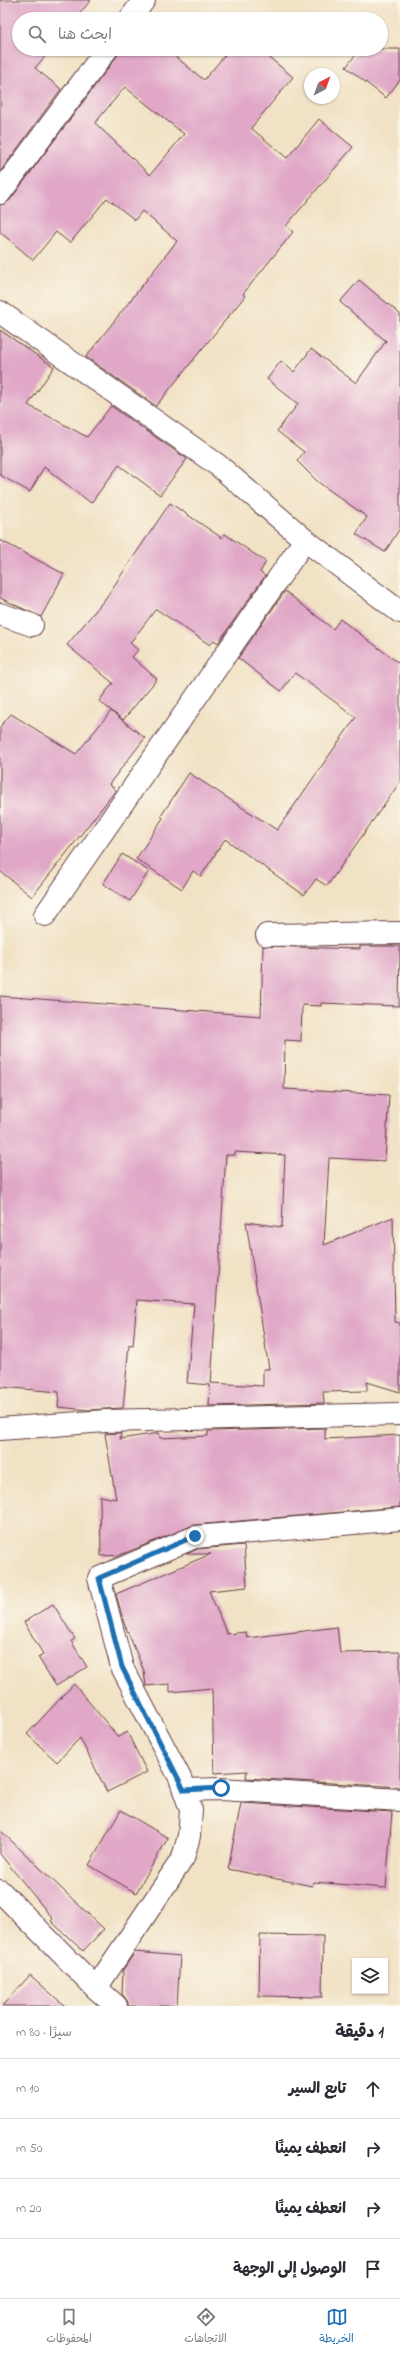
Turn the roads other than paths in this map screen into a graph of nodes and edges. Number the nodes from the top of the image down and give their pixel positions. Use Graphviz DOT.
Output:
graph roads {
  1 [pos="144,0"];
  2 [pos="135,12"];
  3 [pos="102,56"];
  4 [pos="0,193"];
  5 [pos="0,312"];
  6 [pos="305,540"];
  7 [pos="400,612"];
  8 [pos="0,614"];
  9 [pos="32,625"];
  10 [pos="44,915"];
  11 [pos="400,933"];
  12 [pos="267,935"];
  13 [pos="400,1414"];
  14 [pos="0,1429"];
  15 [pos="400,1519"];
  16 [pos="183,1781"];
  17 [pos="400,1800"];
  18 [pos="0,1891"];
  19 [pos="96,1988"];
  20 [pos="116,2006"];
  1 -- 2 [label="street"];
  3 -- 4 [label="street"];
  5 -- 6 [label="street"];
  6 -- 7 [label="street"];
  6 -- 10 [label="street"];
  8 -- 9 [label="street"];
  11 -- 12 [label="street"];
  13 -- 14 [label="street"];
  15 -- 16 [label="street"];
  16 -- 17 [label="street"];
  16 -- 19 [label="street"];
  18 -- 19 [label="street"];
  19 -- 20 [label="street"];
}
